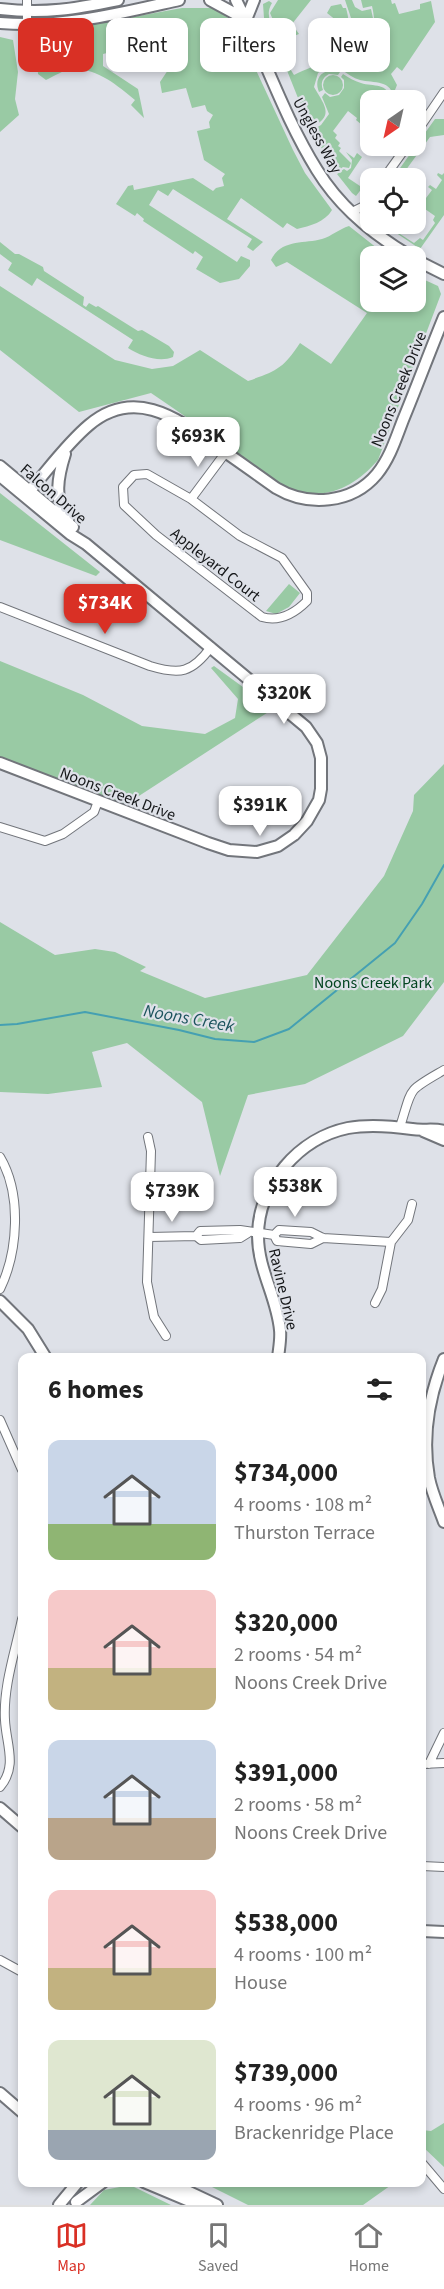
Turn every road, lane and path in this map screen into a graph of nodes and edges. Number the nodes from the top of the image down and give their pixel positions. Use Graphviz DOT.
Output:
graph roads {
  1 [pos="118,0"];
  2 [pos="179,0"];
  3 [pos="210,0"];
  4 [pos="236,0"];
  5 [pos="254,0"];
  6 [pos="26,6"];
  7 [pos="0,9"];
  8 [pos="94,18"];
  9 [pos="242,18"];
  10 [pos="245,18"];
  11 [pos="247,18"];
  12 [pos="0,23"];
  13 [pos="18,24"];
  14 [pos="269,72"];
  15 [pos="444,92"];
  16 [pos="426,118"];
  17 [pos="360,208"];
  18 [pos="352,212"];
  19 [pos="393,246"];
  20 [pos="426,265"];
  21 [pos="444,274"];
  22 [pos="444,317"];
  23 [pos="66,449"];
  24 [pos="226,452"];
  25 [pos="0,466"];
  26 [pos="0,476"];
  27 [pos="28,493"];
  28 [pos="191,499"];
  29 [pos="75,530"];
  30 [pos="86,544"];
  31 [pos="0,607"];
  32 [pos="211,647"];
  33 [pos="0,764"];
  34 [pos="98,801"];
  35 [pos="0,827"];
  36 [pos="444,1070"];
  37 [pos="399,1127"];
  38 [pos="423,1130"];
  39 [pos="444,1131"];
  40 [pos="148,1137"];
  41 [pos="444,1140"];
  42 [pos="0,1158"];
  43 [pos="412,1204"];
  44 [pos="253,1233"];
  45 [pos="148,1237"];
  46 [pos="391,1242"];
  47 [pos="0,1289"];
  48 [pos="0,1301"];
  49 [pos="375,1303"];
  50 [pos="166,1336"];
  51 [pos="43,1353"];
  52 [pos="279,1353"];
  53 [pos="444,1359"];
  54 [pos="0,1420"];
  55 [pos="18,1461"];
  56 [pos="444,1522"];
  57 [pos="18,1637"];
  58 [pos="444,1733"];
  59 [pos="426,1762"];
  60 [pos="444,1763"];
  61 [pos="426,1764"];
  62 [pos="0,1787"];
  63 [pos="0,1808"];
  64 [pos="18,1824"];
  65 [pos="426,1866"];
  66 [pos="444,1868"];
  67 [pos="426,1932"];
  68 [pos="444,1932"];
  69 [pos="0,1960"];
  70 [pos="18,1970"];
  71 [pos="0,2093"];
  72 [pos="18,2106"];
  73 [pos="426,2168"];
  74 [pos="74,2187"];
  75 [pos="85,2187"];
  76 [pos="96,2187"];
  77 [pos="156,2187"];
  78 [pos="179,2187"];
  79 [pos="444,2189"];
  80 [pos="74,2203"];
  81 [pos="59,2205"];
  82 [pos="199,2205"];
  83 [pos="217,2205"];
  1 -- 6 [label="street"];
  2 -- 8 [label="street"];
  3 -- 9 [label="street"];
  4 -- 10 [label="street, Ungless Way"];
  5 -- 11 [label="street"];
  6 -- 7 [label="street"];
  12 -- 13 [label="street"];
  14 -- 18 [label="street, Ungless Way"];
  15 -- 16 [label="street"];
  17 -- 18 [label="street"];
  18 -- 19 [label="street, Ungless Way"];
  20 -- 21 [label="street"];
  22 -- 24 [label="street, Noons Creek Drive"];
  23 -- 24 [label="street, Noons Creek Drive"];
  23 -- 27 [label="street, Noons Creek Drive"];
  23 -- 29 [label="street"];
  24 -- 28 [label="street"];
  25 -- 27 [label="street, Falcon Drive"];
  26 -- 27 [label="street, Falcon Drive"];
  27 -- 29 [label="street, Falcon Drive"];
  27 -- 30 [label="street, Noons Creek Drive"];
  28 -- 28 [label="street, Appleyard Court"];
  29 -- 30 [label="street, Falcon Drive"];
  30 -- 32 [label="street, Noons Creek Drive"];
  31 -- 32 [label="street"];
  32 -- 34 [label="street, Noons Creek Drive"];
  33 -- 34 [label="street, Noons Creek Drive"];
  34 -- 35 [label="street"];
  36 -- 37 [label="street"];
  37 -- 38 [label="street, Ravine Drive"];
  37 -- 44 [label="street, Ravine Drive"];
  38 -- 39 [label="street, Ravine Drive"];
  38 -- 41 [label="street, Ravine Drive"];
  40 -- 45 [label="street"];
  42 -- 47 [label="street"];
  43 -- 46 [label="street"];
  44 -- 45 [label="street"];
  44 -- 46 [label="street"];
  44 -- 52 [label="street, Ravine Drive"];
  45 -- 50 [label="street"];
  46 -- 49 [label="street"];
  48 -- 51 [label="street"];
  53 -- 56 [label="street"];
  54 -- 55 [label="street"];
  57 -- 62 [label="street"];
  58 -- 59 [label="street"];
  60 -- 61 [label="street"];
  63 -- 64 [label="street"];
  65 -- 66 [label="street"];
  67 -- 68 [label="street"];
  69 -- 70 [label="street"];
  71 -- 72 [label="street"];
  73 -- 79 [label="street"];
  74 -- 81 [label="street"];
  75 -- 80 [label="street"];
  76 -- 80 [label="street"];
  77 -- 82 [label="street"];
  78 -- 83 [label="street"];
}
